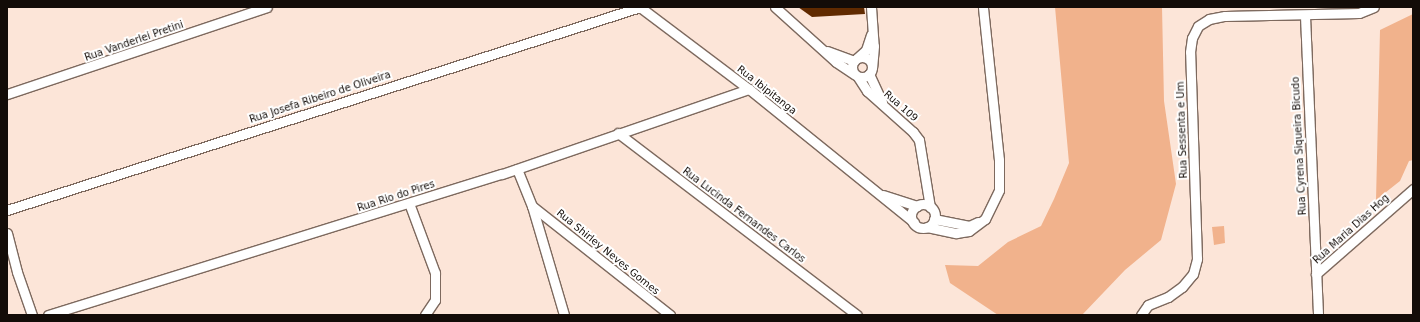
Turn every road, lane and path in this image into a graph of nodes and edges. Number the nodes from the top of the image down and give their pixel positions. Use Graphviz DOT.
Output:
graph roads {
  1 [pos="267,7"];
  2 [pos="640,7"];
  3 [pos="775,7"];
  4 [pos="871,7"];
  5 [pos="983,7"];
  6 [pos="1374,7"];
  7 [pos="1305,16"];
  8 [pos="872,32"];
  9 [pos="826,51"];
  10 [pos="855,60"];
  11 [pos="870,71"];
  12 [pos="857,76"];
  13 [pos="749,89"];
  14 [pos="7,94"];
  15 [pos="883,105"];
  16 [pos="618,133"];
  17 [pos="517,169"];
  18 [pos="925,180"];
  19 [pos="1413,188"];
  20 [pos="878,193"];
  21 [pos="409,203"];
  22 [pos="919,205"];
  23 [pos="532,206"];
  24 [pos="930,207"];
  25 [pos="7,210"];
  26 [pos="934,219"];
  27 [pos="985,219"];
  28 [pos="914,222"];
  29 [pos="927,227"];
  30 [pos="7,234"];
  31 [pos="17,272"];
  32 [pos="7,273"];
  33 [pos="1316,274"];
  34 [pos="32,315"];
  35 [pos="48,315"];
  36 [pos="425,315"];
  37 [pos="564,315"];
  38 [pos="670,315"];
  39 [pos="857,315"];
  40 [pos="1141,315"];
  41 [pos="1318,315"];
  1 -- 14 [label="street, Rua Vanderlei Pretini"];
  2 -- 13 [label="street, Rua Ibipitanga"];
  2 -- 25 [label="street, Rua Josefa Ribeiro de Oliveira"];
  3 -- 9 [label="street, Rua 109"];
  4 -- 8 [label="street"];
  5 -- 27 [label="street"];
  6 -- 7 [label="street"];
  7 -- 33 [label="street, Rua Cyrena Siqueira Bicudo"];
  7 -- 40 [label="street, Rua Sessenta e Um"];
  8 -- 10 [label="street"];
  8 -- 11 [label="street"];
  9 -- 10 [label="street"];
  9 -- 12 [label="street, Rua 109"];
  10 -- 11 [label="street"];
  10 -- 12 [label="street"];
  11 -- 12 [label="street"];
  11 -- 15 [label="street"];
  12 -- 15 [label="street, Rua 109"];
  13 -- 16 [label="street, Rua Rio do Pires"];
  13 -- 20 [label="street, Rua Ibipitanga"];
  15 -- 18 [label="street, Rua 109"];
  16 -- 17 [label="street, Rua Rio do Pires"];
  16 -- 39 [label="street, Rua Lucinda Fernandes Carlos"];
  17 -- 21 [label="street, Rua Rio do Pires"];
  17 -- 23 [label="street"];
  18 -- 22 [label="street, Rua 109"];
  18 -- 24 [label="street, Rua 109"];
  19 -- 33 [label="street, Rua Maria Dias Hog"];
  20 -- 22 [label="street, Rua Ibipitanga"];
  20 -- 28 [label="street, Rua Ibipitanga"];
  21 -- 35 [label="street, Rua Rio do Pires"];
  21 -- 36 [label="street"];
  22 -- 24 [label="street"];
  22 -- 28 [label="street"];
  23 -- 37 [label="street"];
  23 -- 38 [label="street, Rua Shirley Neves Gomes"];
  24 -- 26 [label="street"];
  26 -- 27 [label="street"];
  26 -- 29 [label="street"];
  27 -- 29 [label="street"];
  28 -- 29 [label="street"];
  30 -- 31 [label="street"];
  31 -- 32 [label="street"];
  31 -- 34 [label="street"];
  33 -- 41 [label="street, Rua Maria Dias Hog"];
}
